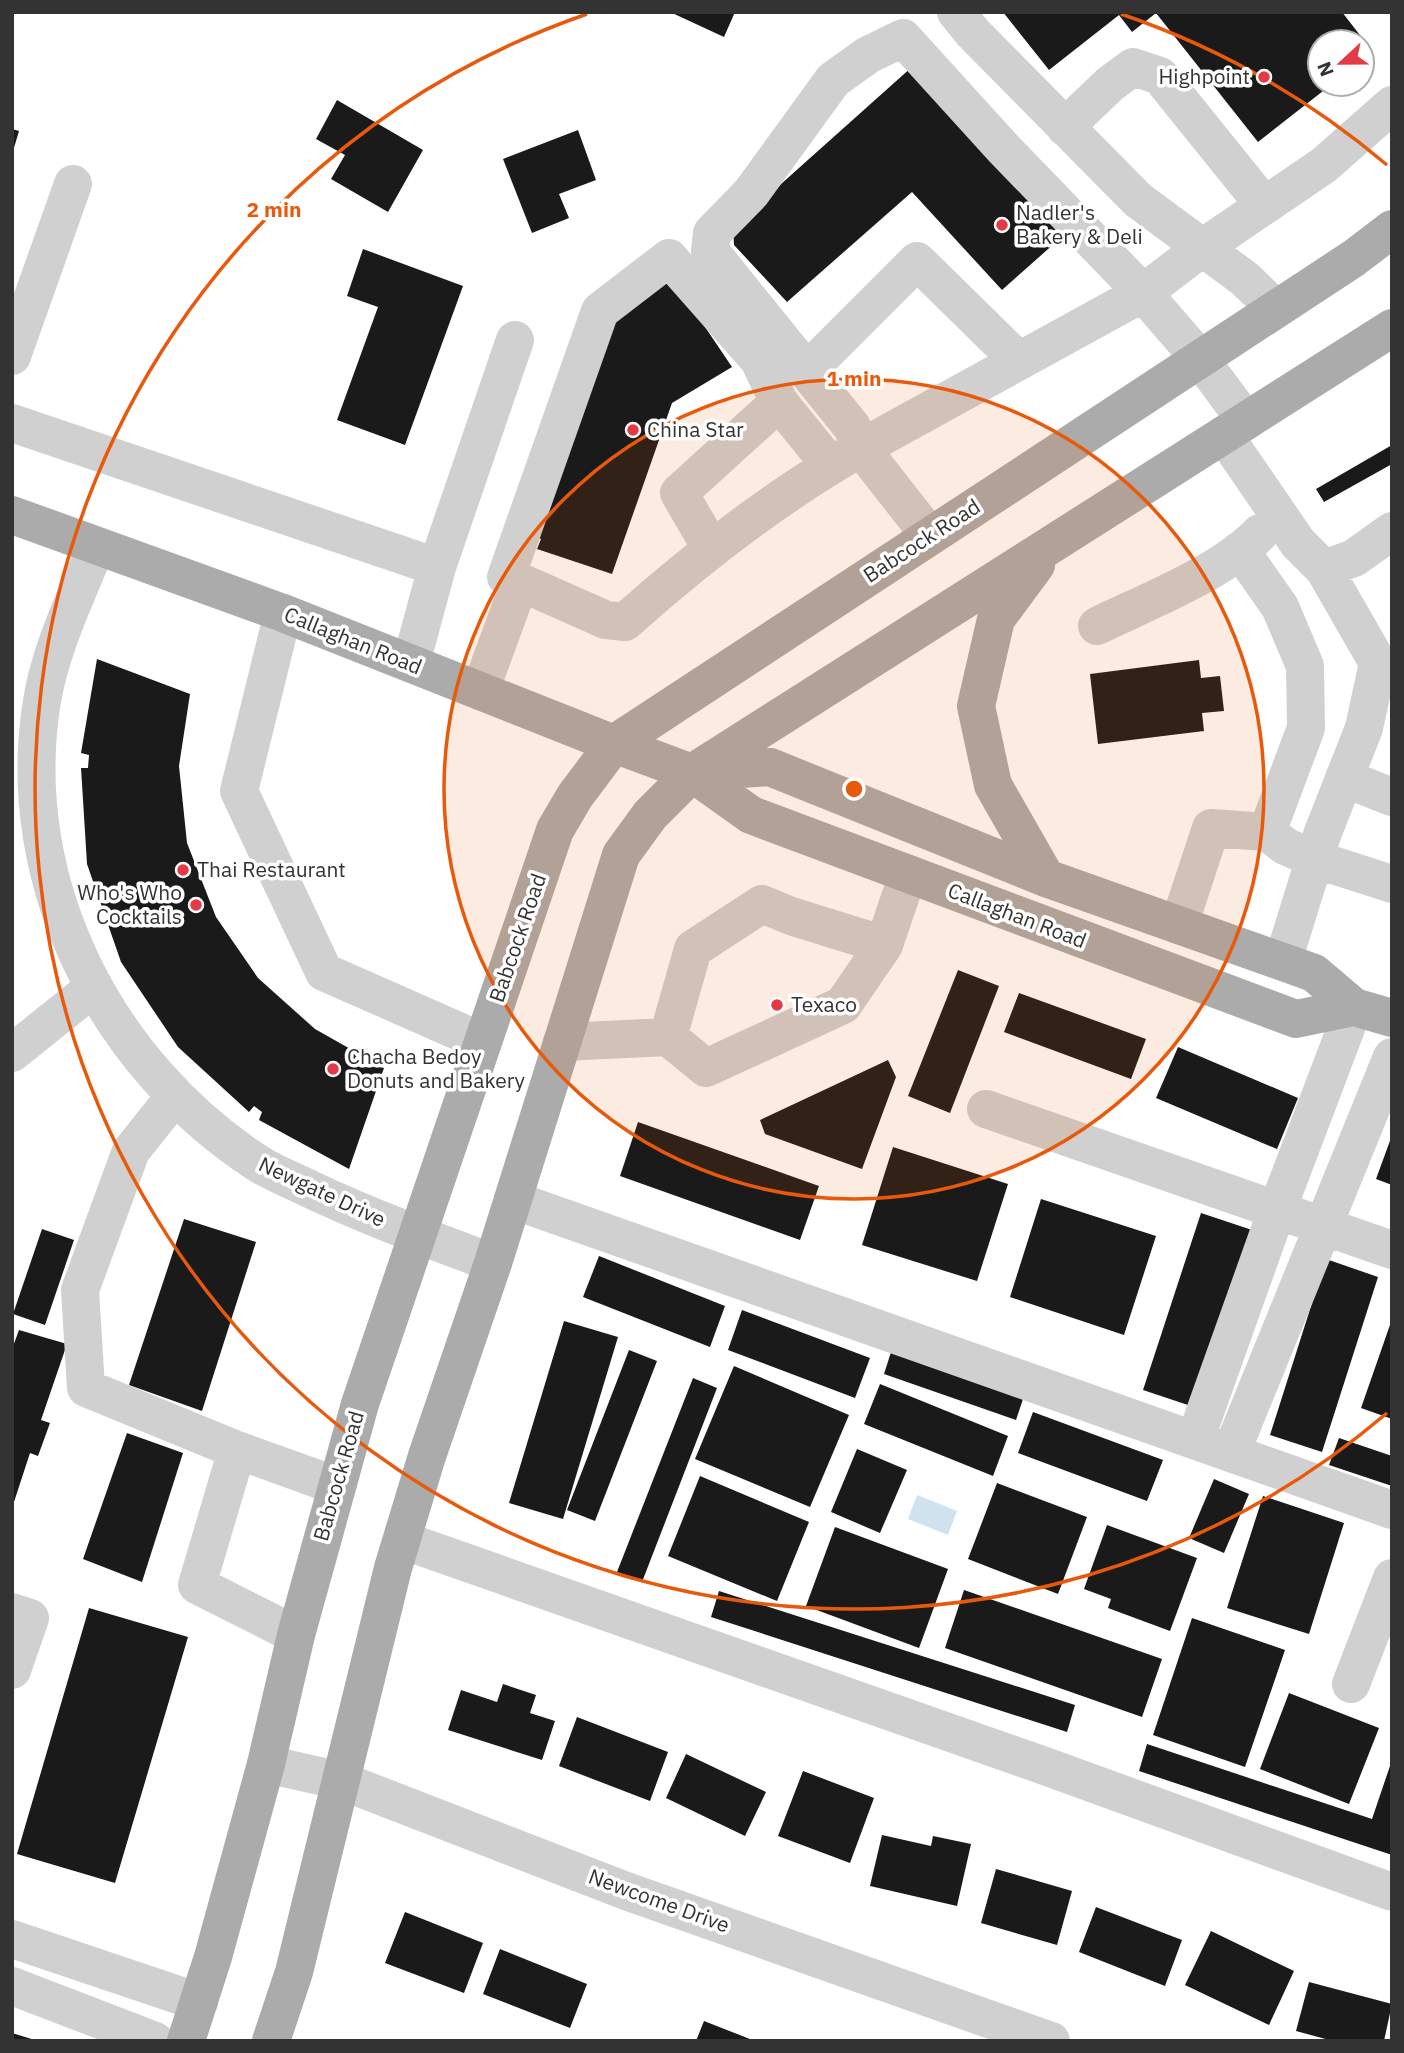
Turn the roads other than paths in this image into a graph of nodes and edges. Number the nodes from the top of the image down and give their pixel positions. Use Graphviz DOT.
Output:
graph roads {
  1 [pos="957,12"];
  2 [pos="1392,105"];
  3 [pos="1065,127"];
  4 [pos="74,184"];
  5 [pos="1264,205"];
  6 [pos="1392,229"];
  7 [pos="1202,248"];
  8 [pos="1143,293"];
  9 [pos="1276,309"];
  10 [pos="1392,328"];
  11 [pos="515,340"];
  12 [pos="12,356"];
  13 [pos="1200,359"];
  14 [pos="1019,361"];
  15 [pos="807,371"];
  16 [pos="779,402"];
  17 [pos="12,423"];
  18 [pos="1235,428"];
  19 [pos="846,456"];
  20 [pos="1278,514"];
  21 [pos="12,515"];
  22 [pos="1392,531"];
  23 [pos="930,536"];
  24 [pos="1050,546"];
  25 [pos="96,547"];
  26 [pos="711,548"];
  27 [pos="1240,550"];
  28 [pos="437,567"];
  29 [pos="1324,569"];
  30 [pos="520,582"];
  31 [pos="284,612"];
  32 [pos="1097,626"];
  33 [pos="1385,658"];
  34 [pos="411,663"];
  35 [pos="480,691"];
  36 [pos="1380,707"];
  37 [pos="614,744"];
  38 [pos="692,773"];
  39 [pos="1344,778"];
  40 [pos="1392,797"];
  41 [pos="25,799"];
  42 [pos="1267,832"];
  43 [pos="1314,859"];
  44 [pos="908,874"];
  45 [pos="1046,878"];
  46 [pos="1392,884"];
  47 [pos="1179,925"];
  48 [pos="884,945"];
  49 [pos="1283,961"];
  50 [pos="93,988"];
  51 [pos="1354,1007"];
  52 [pos="1392,1018"];
  53 [pos="668,1037"];
  54 [pos="483,1042"];
  55 [pos="562,1042"];
  56 [pos="12,1053"];
  57 [pos="1392,1057"];
  58 [pos="175,1096"];
  59 [pos="986,1109"];
  60 [pos="513,1200"];
  61 [pos="1277,1210"];
  62 [pos="1323,1227"];
  63 [pos="417,1235"];
  64 [pos="1392,1250"];
  65 [pos="494,1263"];
  66 [pos="1195,1440"];
  67 [pos="237,1450"];
  68 [pos="1231,1453"];
  69 [pos="337,1486"];
  70 [pos="1392,1510"];
  71 [pos="402,1540"];
  72 [pos="1392,1578"];
  73 [pos="12,1612"];
  74 [pos="296,1635"];
  75 [pos="12,1670"];
  76 [pos="1351,1684"];
  77 [pos="266,1764"];
  78 [pos="342,1781"];
  79 [pos="1392,1892"];
  80 [pos="12,1939"];
  81 [pos="12,1986"];
  82 [pos="199,2001"];
  83 [pos="155,2041"];
  84 [pos="186,2041"];
  85 [pos="271,2041"];
  86 [pos="1051,2041"];
  1 -- 3 [label="street"];
  2 -- 5 [label="street"];
  3 -- 5 [label="street"];
  3 -- 7 [label="street"];
  4 -- 12 [label="street"];
  5 -- 7 [label="street"];
  6 -- 9 [label="main road, Babcock Road"];
  7 -- 8 [label="street"];
  7 -- 9 [label="street"];
  8 -- 13 [label="street"];
  8 -- 14 [label="street"];
  8 -- 15 [label="street"];
  9 -- 13 [label="main road, Babcock Road"];
  10 -- 18 [label="main road"];
  11 -- 28 [label="street"];
  13 -- 18 [label="street"];
  13 -- 23 [label="main road, Babcock Road"];
  14 -- 15 [label="street"];
  14 -- 19 [label="street"];
  15 -- 19 [label="street"];
  16 -- 19 [label="street"];
  16 -- 26 [label="street"];
  16 -- 30 [label="street"];
  17 -- 28 [label="street"];
  18 -- 20 [label="street"];
  18 -- 24 [label="main road"];
  19 -- 23 [label="street"];
  19 -- 26 [label="street"];
  20 -- 27 [label="street"];
  20 -- 29 [label="street"];
  21 -- 25 [label="main road, Callaghan Road"];
  22 -- 29 [label="street"];
  23 -- 37 [label="main road, Babcock Road"];
  24 -- 38 [label="main road"];
  24 -- 45 [label="main road"];
  25 -- 31 [label="main road, Callaghan Road"];
  25 -- 41 [label="street, Newgate Drive"];
  26 -- 30 [label="street"];
  27 -- 32 [label="street"];
  27 -- 42 [label="street"];
  28 -- 34 [label="street"];
  29 -- 33 [label="street"];
  30 -- 35 [label="street"];
  31 -- 34 [label="main road, Callaghan Road"];
  31 -- 54 [label="street"];
  33 -- 36 [label="street"];
  34 -- 35 [label="main road, Callaghan Road"];
  35 -- 37 [label="main road, Callaghan Road"];
  36 -- 39 [label="street"];
  37 -- 38 [label="main road, Callaghan Road"];
  37 -- 54 [label="main road, Babcock Road"];
  38 -- 44 [label="main road, Callaghan Road"];
  38 -- 45 [label="main road, Callaghan Road"];
  38 -- 55 [label="main road"];
  39 -- 40 [label="street"];
  39 -- 43 [label="street"];
  41 -- 50 [label="street, Newgate Drive"];
  42 -- 43 [label="street"];
  42 -- 47 [label="street"];
  43 -- 46 [label="street"];
  43 -- 49 [label="street"];
  44 -- 48 [label="street"];
  44 -- 51 [label="main road, Callaghan Road"];
  45 -- 47 [label="main road, Callaghan Road"];
  47 -- 49 [label="main road, Callaghan Road"];
  48 -- 53 [label="street"];
  48 -- 53 [label="street"];
  49 -- 51 [label="main road, Callaghan Road"];
  50 -- 56 [label="street"];
  50 -- 58 [label="street, Newgate Drive"];
  51 -- 52 [label="main road, Callaghan Road"];
  51 -- 61 [label="street"];
  53 -- 55 [label="street"];
  54 -- 63 [label="main road, Babcock Road"];
  55 -- 60 [label="main road"];
  57 -- 62 [label="street"];
  58 -- 63 [label="street, Newgate Drive"];
  58 -- 67 [label="street"];
  59 -- 61 [label="street"];
  60 -- 65 [label="main road"];
  60 -- 66 [label="street"];
  61 -- 62 [label="street"];
  61 -- 66 [label="street"];
  62 -- 64 [label="street"];
  62 -- 68 [label="street"];
  63 -- 65 [label="street, Newgate Drive"];
  63 -- 69 [label="main road, Babcock Road"];
  65 -- 71 [label="main road"];
  66 -- 68 [label="street"];
  67 -- 69 [label="street"];
  67 -- 74 [label="street"];
  68 -- 70 [label="street"];
  69 -- 74 [label="main road, Babcock Road"];
  71 -- 78 [label="main road"];
  71 -- 79 [label="street"];
  72 -- 76 [label="street"];
  73 -- 75 [label="street"];
  74 -- 77 [label="main road, Babcock Road"];
  77 -- 78 [label="street, Newcome Drive"];
  77 -- 82 [label="main road, Babcock Road"];
  78 -- 85 [label="main road"];
  78 -- 86 [label="street, Newcome Drive"];
  80 -- 82 [label="street"];
  81 -- 83 [label="street"];
  82 -- 84 [label="main road, Babcock Road"];
}
